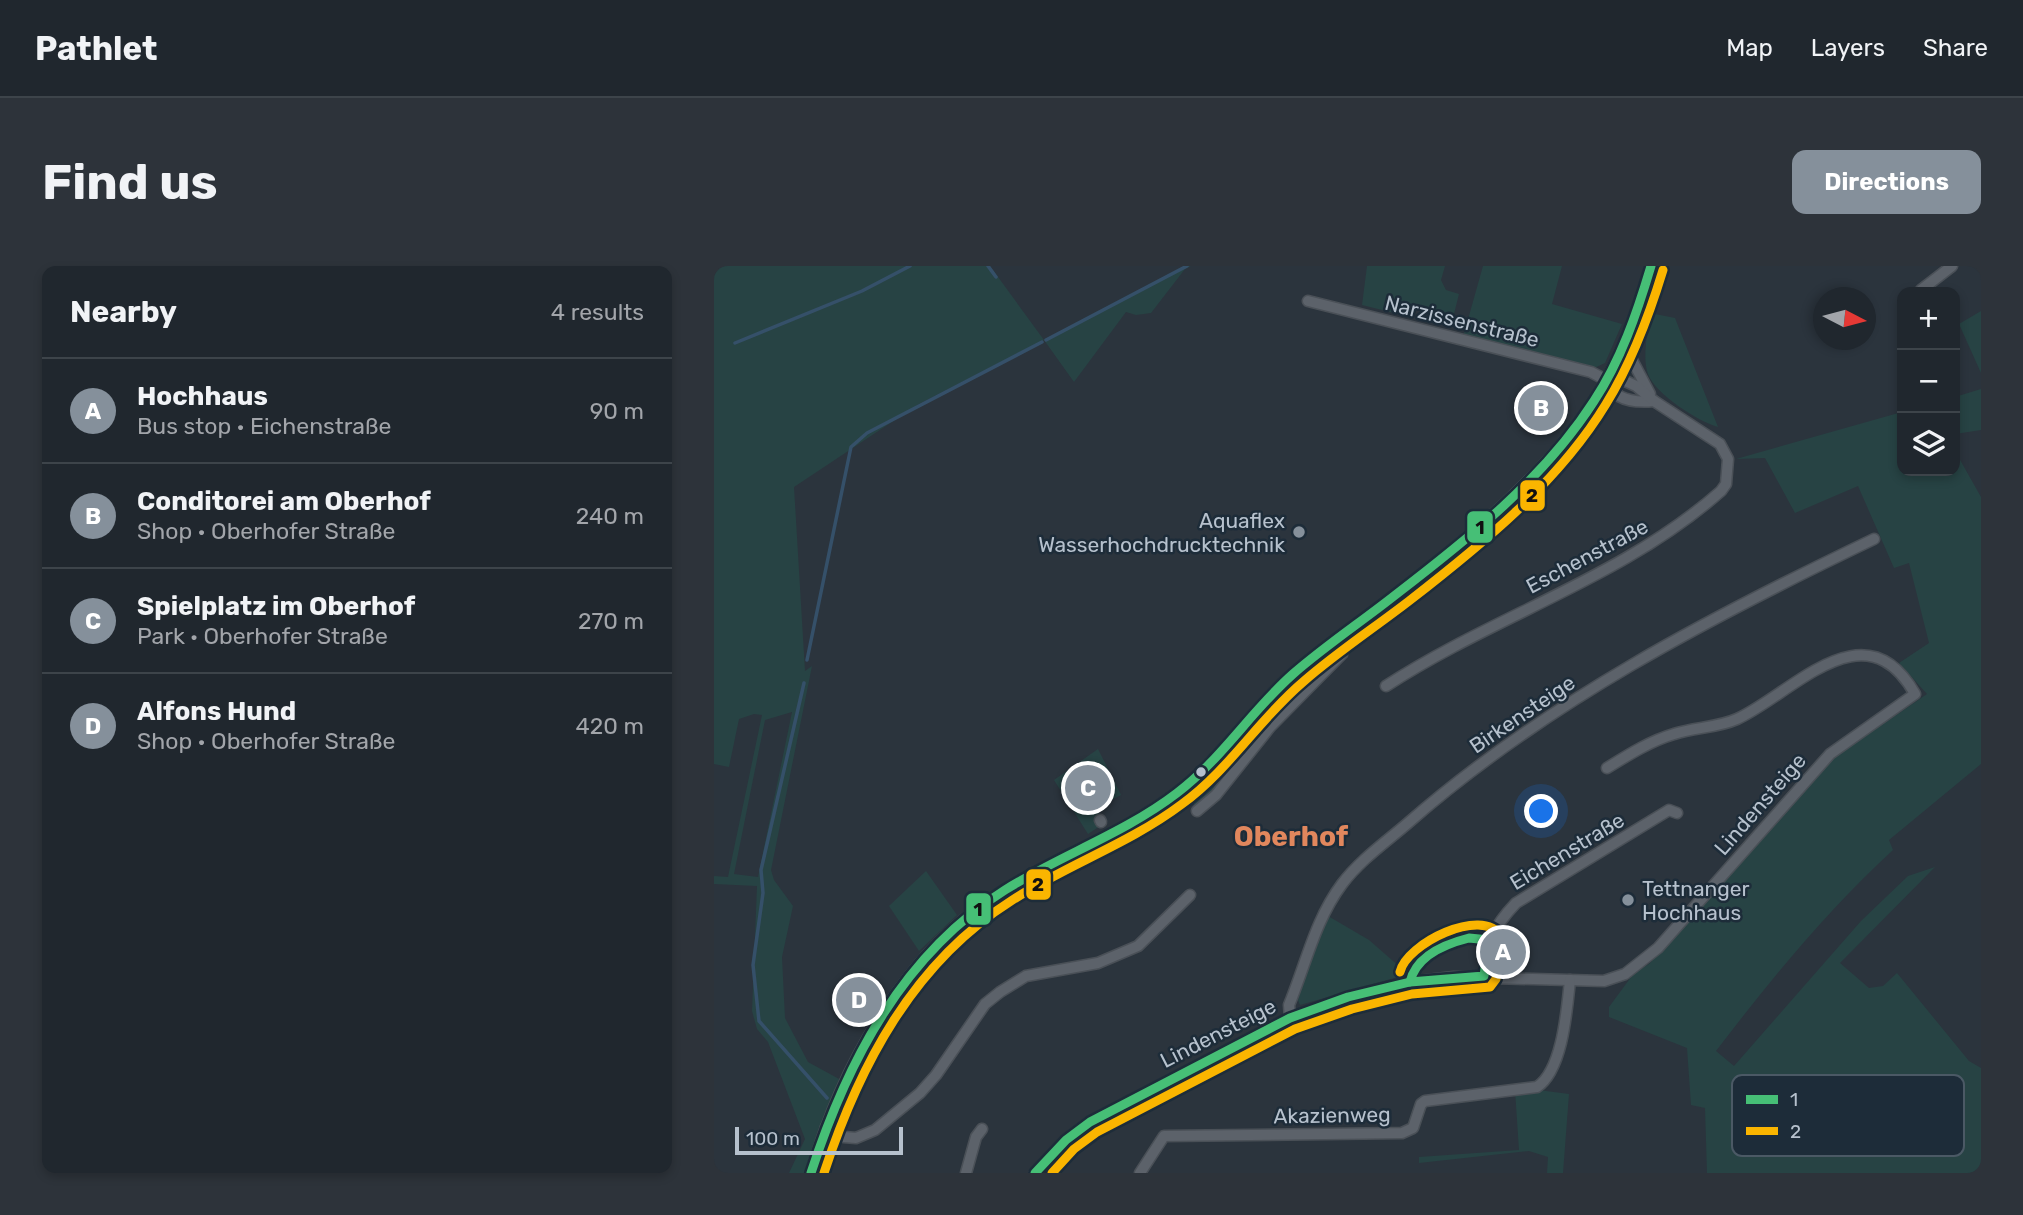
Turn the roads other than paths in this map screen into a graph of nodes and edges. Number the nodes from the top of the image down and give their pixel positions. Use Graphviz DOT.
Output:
graph roads {
  1 [pos="1651,266"];
  2 [pos="1952,266"];
  3 [pos="1925,287"];
  4 [pos="1308,301"];
  5 [pos="1629,335"];
  6 [pos="1606,380"];
  7 [pos="1654,401"];
  8 [pos="1874,538"];
  9 [pos="1334,641"];
  10 [pos="1386,686"];
  11 [pos="1607,768"];
  12 [pos="1197,811"];
  13 [pos="1676,813"];
  14 [pos="1190,895"];
  15 [pos="1489,940"];
  16 [pos="1484,976"];
  17 [pos="1570,980"];
  18 [pos="1410,982"];
  19 [pos="1290,1018"];
  20 [pos="826,1128"];
  21 [pos="982,1129"];
  22 [pos="811,1173"];
  23 [pos="966,1173"];
  24 [pos="1035,1173"];
  25 [pos="1140,1173"];
  1 -- 5 [label="street"];
  2 -- 3 [label="street"];
  4 -- 6 [label="street, Narzissenstraße"];
  5 -- 6 [label="street"];
  5 -- 7 [label="street, Eschenstraße"];
  6 -- 7 [label="street, Eschenstraße"];
  6 -- 7 [label="street, Eschenstraße"];
  6 -- 9 [label="street"];
  7 -- 10 [label="street, Eschenstraße"];
  8 -- 19 [label="street, Birkensteige"];
  9 -- 12 [label="street"];
  9 -- 20 [label="street"];
  11 -- 17 [label="street, Lindensteige"];
  13 -- 15 [label="street, Eichenstraße"];
  14 -- 20 [label="street"];
  15 -- 16 [label="street, Eichenstraße"];
  15 -- 18 [label="street"];
  16 -- 17 [label="street, Lindensteige"];
  16 -- 18 [label="street, Lindensteige"];
  17 -- 25 [label="street, Akazienweg"];
  18 -- 19 [label="street, Lindensteige"];
  19 -- 24 [label="street, Lindensteige"];
  20 -- 22 [label="street"];
  21 -- 23 [label="street"];
}
